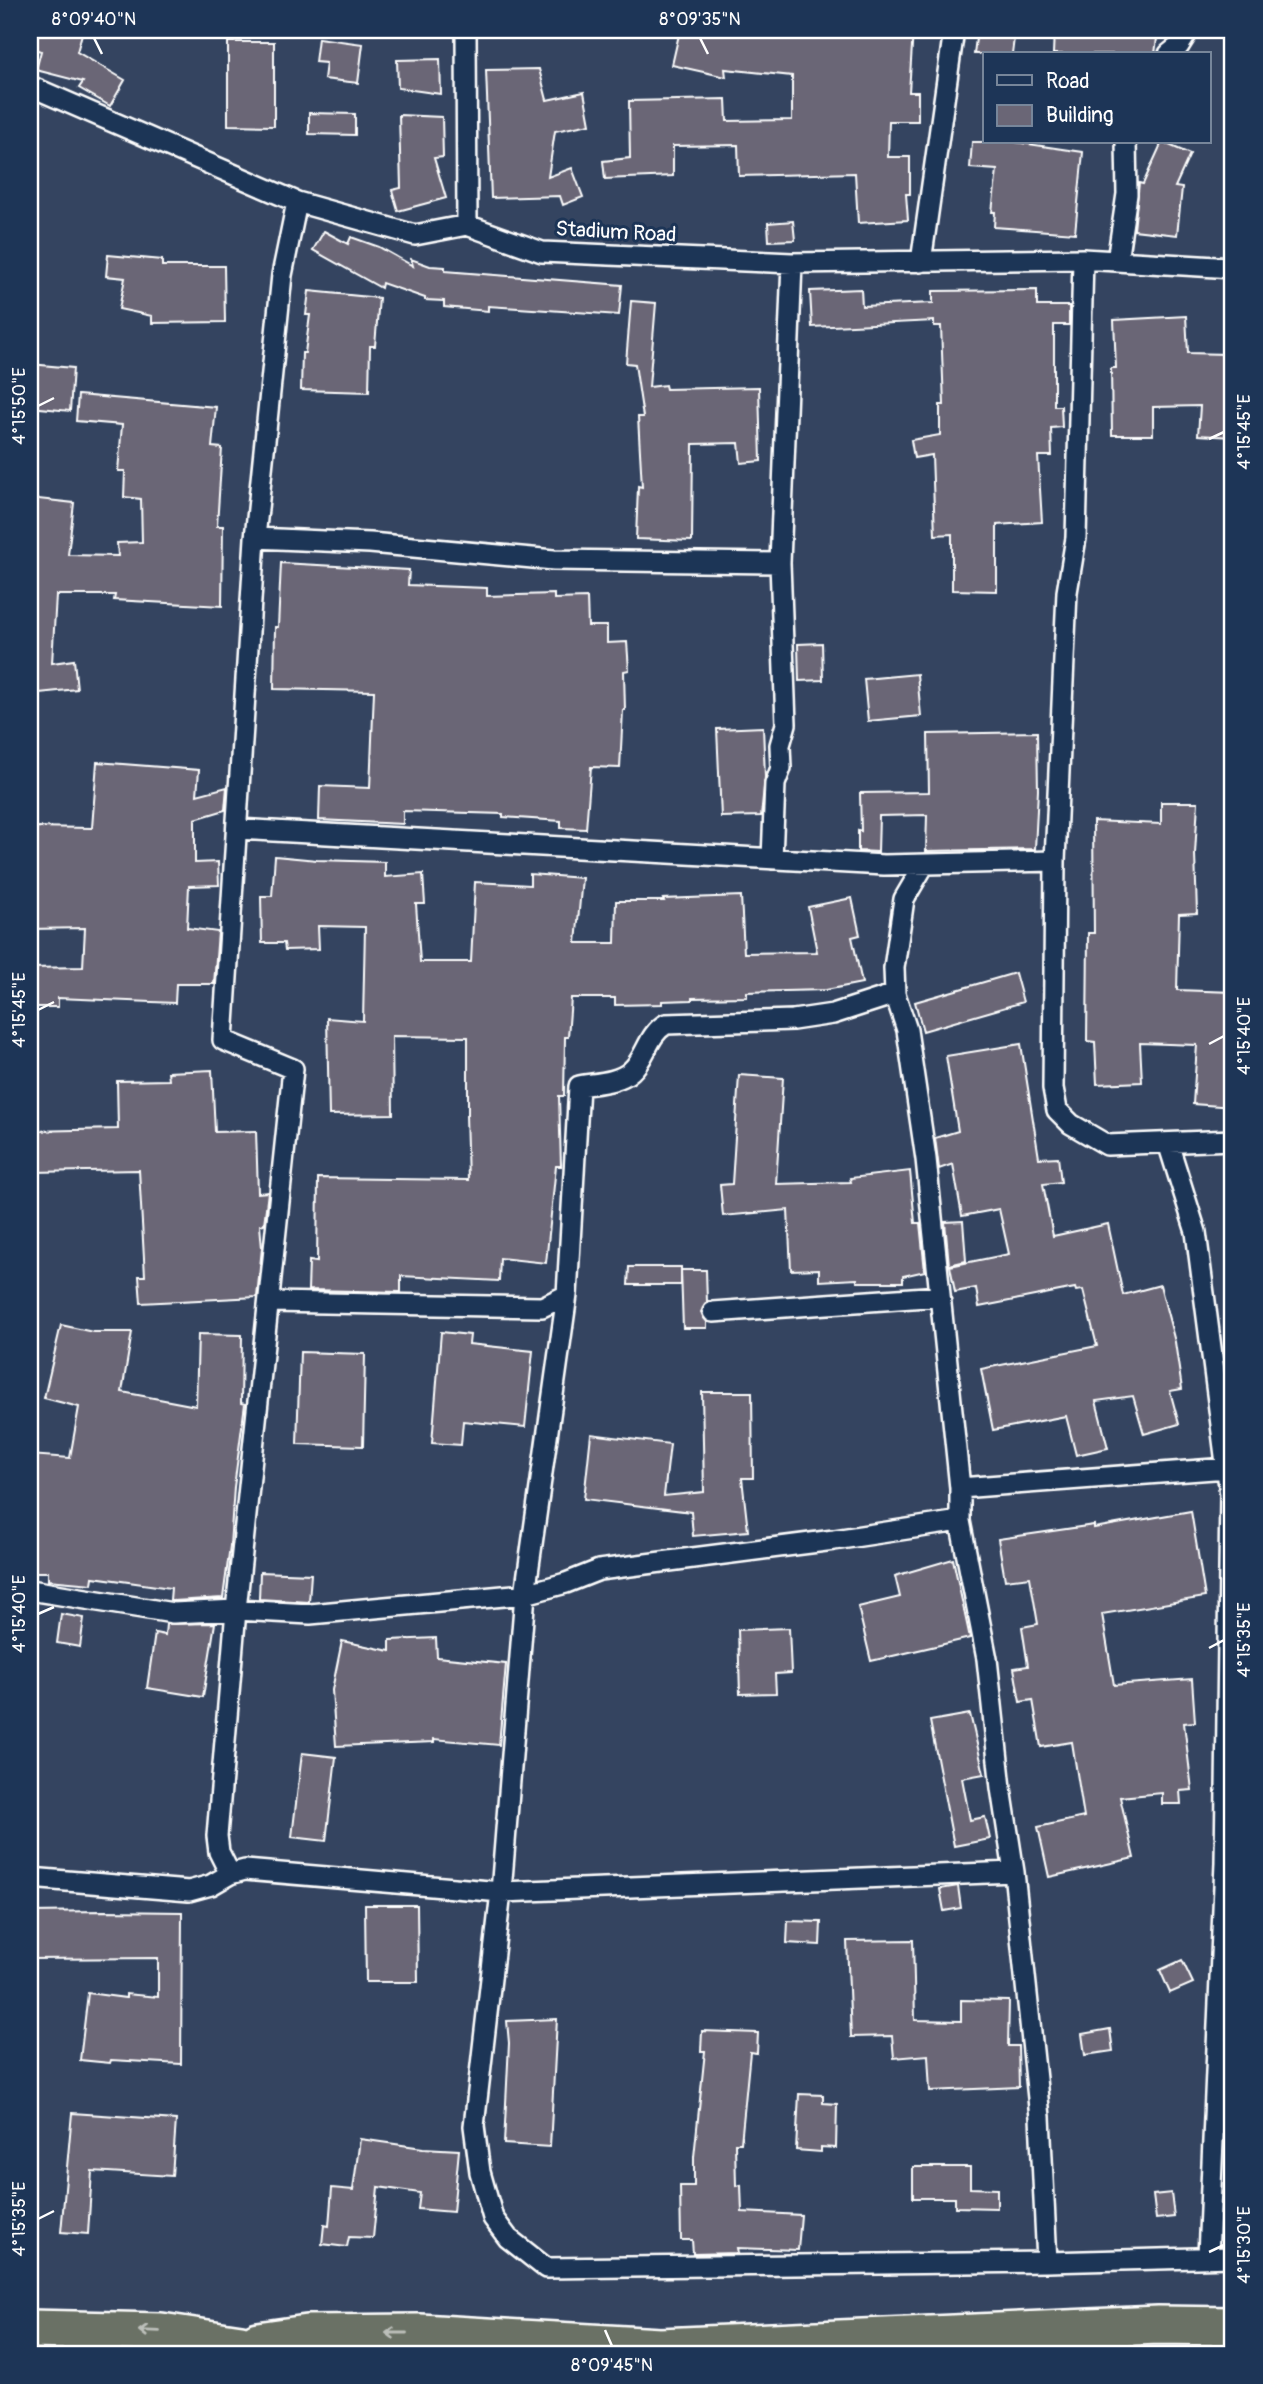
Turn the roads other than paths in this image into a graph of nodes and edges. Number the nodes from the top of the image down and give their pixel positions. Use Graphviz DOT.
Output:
graph roads {
  1 [pos="466,30"];
  2 [pos="954,30"];
  3 [pos="1189,30"];
  4 [pos="1172,52"];
  5 [pos="30,86"];
  6 [pos="1126,144"];
  7 [pos="297,202"];
  8 [pos="467,225"];
  9 [pos="1083,259"];
  10 [pos="1116,261"];
  11 [pos="921,262"];
  12 [pos="792,264"];
  13 [pos="1233,268"];
  14 [pos="255,538"];
  15 [pos="780,563"];
  16 [pos="237,829"];
  17 [pos="772,859"];
  18 [pos="1055,861"];
  19 [pos="884,865"];
  20 [pos="924,865"];
  21 [pos="904,899"];
  22 [pos="895,994"];
  23 [pos="1233,1140"];
  24 [pos="1168,1143"];
  25 [pos="567,1295"];
  26 [pos="940,1296"];
  27 [pos="270,1302"];
  28 [pos="542,1307"];
  29 [pos="713,1312"];
  30 [pos="561,1340"];
  31 [pos="1227,1468"];
  32 [pos="960,1488"];
  33 [pos="960,1521"];
  34 [pos="30,1590"];
  35 [pos="525,1594"];
  36 [pos="236,1609"];
  37 [pos="1014,1872"];
  38 [pos="230,1874"];
  39 [pos="30,1878"];
  40 [pos="500,1892"];
  41 [pos="1208,2256"];
  42 [pos="1233,2257"];
  43 [pos="1047,2262"];
  44 [pos="1233,2326"];
  45 [pos="30,2329"];
  46 [pos="239,2347"];
  47 [pos="660,2347"];
  48 [pos="309,2354"];
  49 [pos="624,2354"];
  1 -- 8 [label="street"];
  2 -- 11 [label="street"];
  3 -- 4 [label="street"];
  5 -- 7 [label="street"];
  6 -- 10 [label="street"];
  7 -- 8 [label="street"];
  7 -- 14 [label="street"];
  8 -- 12 [label="street, Stadium Road"];
  9 -- 10 [label="street, Stadium Road"];
  9 -- 11 [label="street, Stadium Road"];
  9 -- 18 [label="street"];
  10 -- 13 [label="street, Stadium Road"];
  11 -- 12 [label="street, Stadium Road"];
  12 -- 15 [label="street"];
  14 -- 15 [label="street"];
  14 -- 16 [label="street"];
  15 -- 17 [label="street"];
  16 -- 17 [label="street"];
  16 -- 27 [label="street"];
  17 -- 19 [label="street"];
  18 -- 20 [label="street"];
  18 -- 24 [label="street"];
  19 -- 20 [label="street"];
  19 -- 21 [label="street"];
  20 -- 21 [label="street"];
  21 -- 22 [label="street"];
  22 -- 25 [label="street"];
  22 -- 26 [label="street"];
  23 -- 24 [label="street"];
  24 -- 31 [label="street"];
  25 -- 28 [label="street"];
  25 -- 30 [label="street"];
  26 -- 29 [label="street"];
  26 -- 32 [label="street"];
  27 -- 28 [label="street"];
  27 -- 36 [label="street"];
  28 -- 30 [label="street"];
  30 -- 35 [label="street"];
  31 -- 32 [label="street"];
  31 -- 41 [label="street"];
  32 -- 33 [label="street"];
  33 -- 35 [label="street"];
  33 -- 37 [label="street"];
  34 -- 36 [label="street"];
  35 -- 36 [label="street"];
  35 -- 40 [label="street"];
  36 -- 38 [label="street"];
  37 -- 40 [label="street"];
  37 -- 43 [label="street"];
  38 -- 39 [label="street"];
  38 -- 40 [label="street"];
  40 -- 43 [label="street"];
  41 -- 42 [label="street"];
  41 -- 43 [label="street"];
  44 -- 47 [label="highway"];
  46 -- 45 [label="highway, one-way"];
  47 -- 46 [label="highway, one-way"];
  46 -- 48 [label="highway"];
  47 -- 49 [label="highway"];
}
